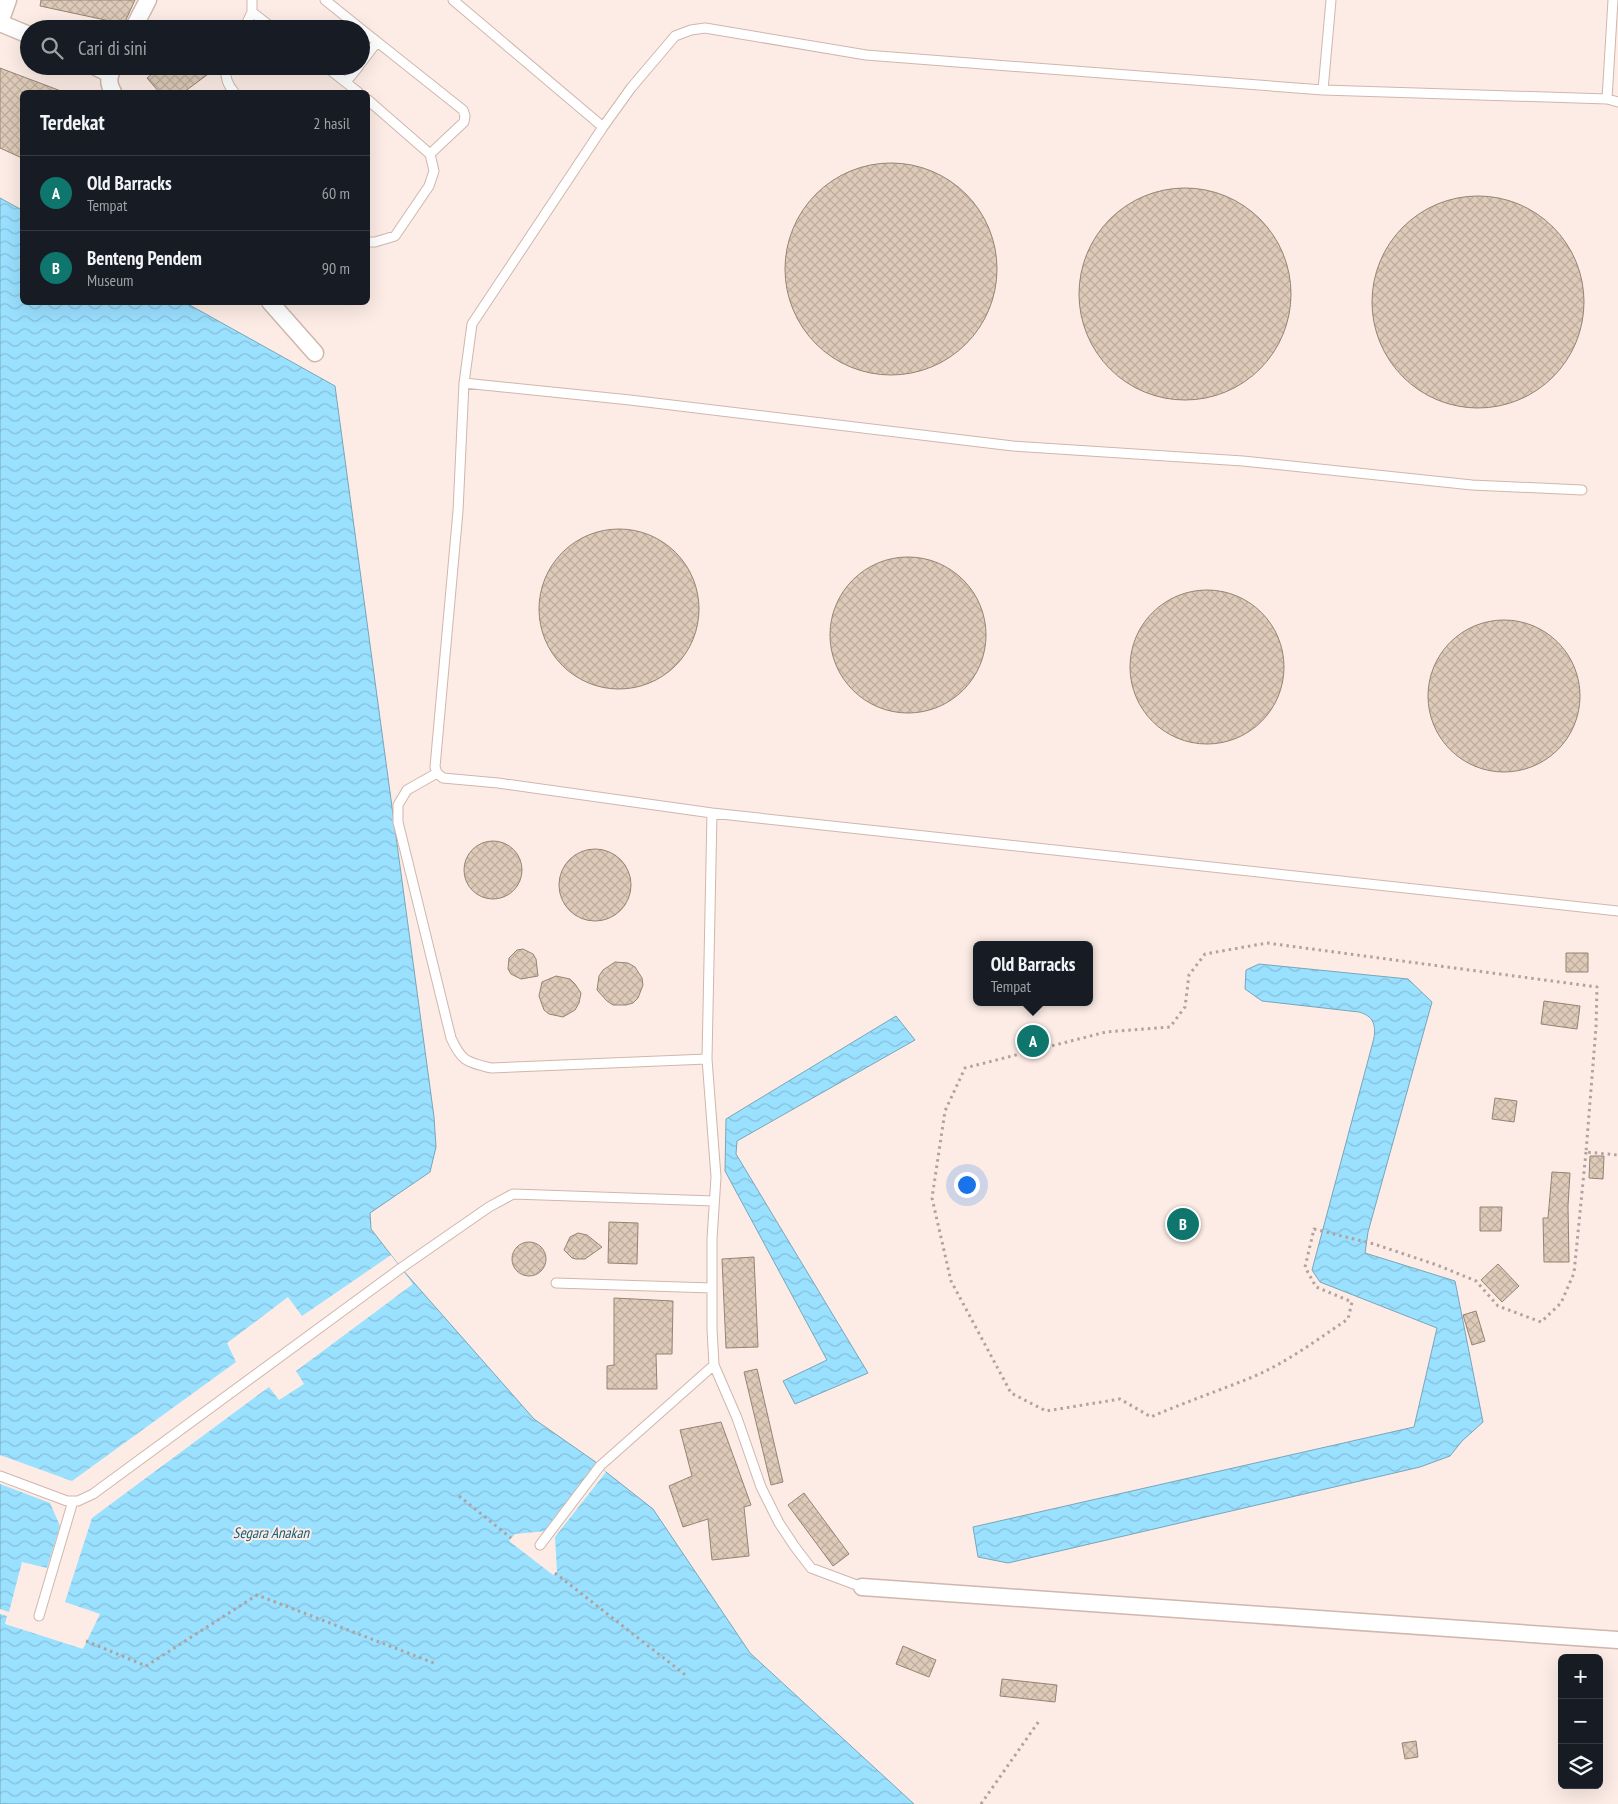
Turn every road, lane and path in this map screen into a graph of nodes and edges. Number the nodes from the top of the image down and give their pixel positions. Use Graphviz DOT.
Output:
graph roads {
  1 [pos="8,0"];
  2 [pos="148,0"];
  3 [pos="252,0"];
  4 [pos="325,0"];
  5 [pos="452,0"];
  6 [pos="1331,0"];
  7 [pos="1613,0"];
  8 [pos="252,12"];
  9 [pos="138,20"];
  10 [pos="248,20"];
  11 [pos="262,20"];
  12 [pos="350,20"];
  13 [pos="0,22"];
  14 [pos="20,31"];
  15 [pos="370,36"];
  16 [pos="377,42"];
  17 [pos="370,51"];
  18 [pos="111,75"];
  19 [pos="226,75"];
  20 [pos="337,75"];
  21 [pos="352,75"];
  22 [pos="346,82"];
  23 [pos="112,90"];
  24 [pos="232,90"];
  25 [pos="356,90"];
  26 [pos="1323,90"];
  27 [pos="1607,99"];
  28 [pos="370,102"];
  29 [pos="1618,102"];
  30 [pos="603,127"];
  31 [pos="430,154"];
  32 [pos="370,242"];
  33 [pos="273,305"];
  34 [pos="315,354"];
  35 [pos="464,383"];
  36 [pos="1582,490"];
  37 [pos="437,773"];
  38 [pos="712,813"];
  39 [pos="1618,911"];
  40 [pos="708,1059"];
  41 [pos="1586,1152"];
  42 [pos="1618,1155"];
  43 [pos="714,1201"];
  44 [pos="556,1283"];
  45 [pos="712,1288"];
  46 [pos="714,1365"];
  47 [pos="0,1476"];
  48 [pos="459,1496"];
  49 [pos="73,1501"];
  50 [pos="511,1538"];
  51 [pos="540,1545"];
  52 [pos="555,1573"];
  53 [pos="862,1587"];
  54 [pos="39,1616"];
  55 [pos="1618,1640"];
  56 [pos="86,1642"];
  57 [pos="434,1663"];
  58 [pos="688,1677"];
  59 [pos="1039,1721"];
  60 [pos="981,1804"];
  1 -- 13 [label="street"];
  2 -- 9 [label="street"];
  3 -- 8 [label="lane"];
  4 -- 12 [label="lane"];
  5 -- 30 [label="lane"];
  6 -- 26 [label="lane"];
  7 -- 27 [label="lane"];
  8 -- 10 [label="lane"];
  8 -- 11 [label="lane"];
  13 -- 14 [label="street"];
  15 -- 16 [label="lane"];
  16 -- 17 [label="lane"];
  16 -- 31 [label="lane"];
  18 -- 23 [label="street"];
  19 -- 24 [label="lane"];
  20 -- 22 [label="lane"];
  21 -- 22 [label="lane"];
  22 -- 25 [label="lane"];
  26 -- 27 [label="lane"];
  26 -- 30 [label="lane"];
  27 -- 29 [label="lane"];
  28 -- 31 [label="lane"];
  30 -- 35 [label="lane"];
  31 -- 32 [label="lane"];
  33 -- 34 [label="street"];
  35 -- 36 [label="lane"];
  35 -- 37 [label="lane"];
  37 -- 38 [label="lane"];
  37 -- 40 [label="lane"];
  38 -- 39 [label="lane"];
  38 -- 40 [label="lane"];
  40 -- 43 [label="lane"];
  41 -- 41 [label="path"];
  41 -- 42 [label="path"];
  43 -- 45 [label="lane"];
  43 -- 49 [label="lane"];
  44 -- 45 [label="lane"];
  45 -- 46 [label="lane"];
  46 -- 51 [label="lane"];
  46 -- 53 [label="lane"];
  47 -- 49 [label="lane"];
  48 -- 50 [label="path"];
  49 -- 54 [label="lane"];
  52 -- 58 [label="path"];
  53 -- 55 [label="street"];
  56 -- 57 [label="path"];
  59 -- 60 [label="path"];
}
